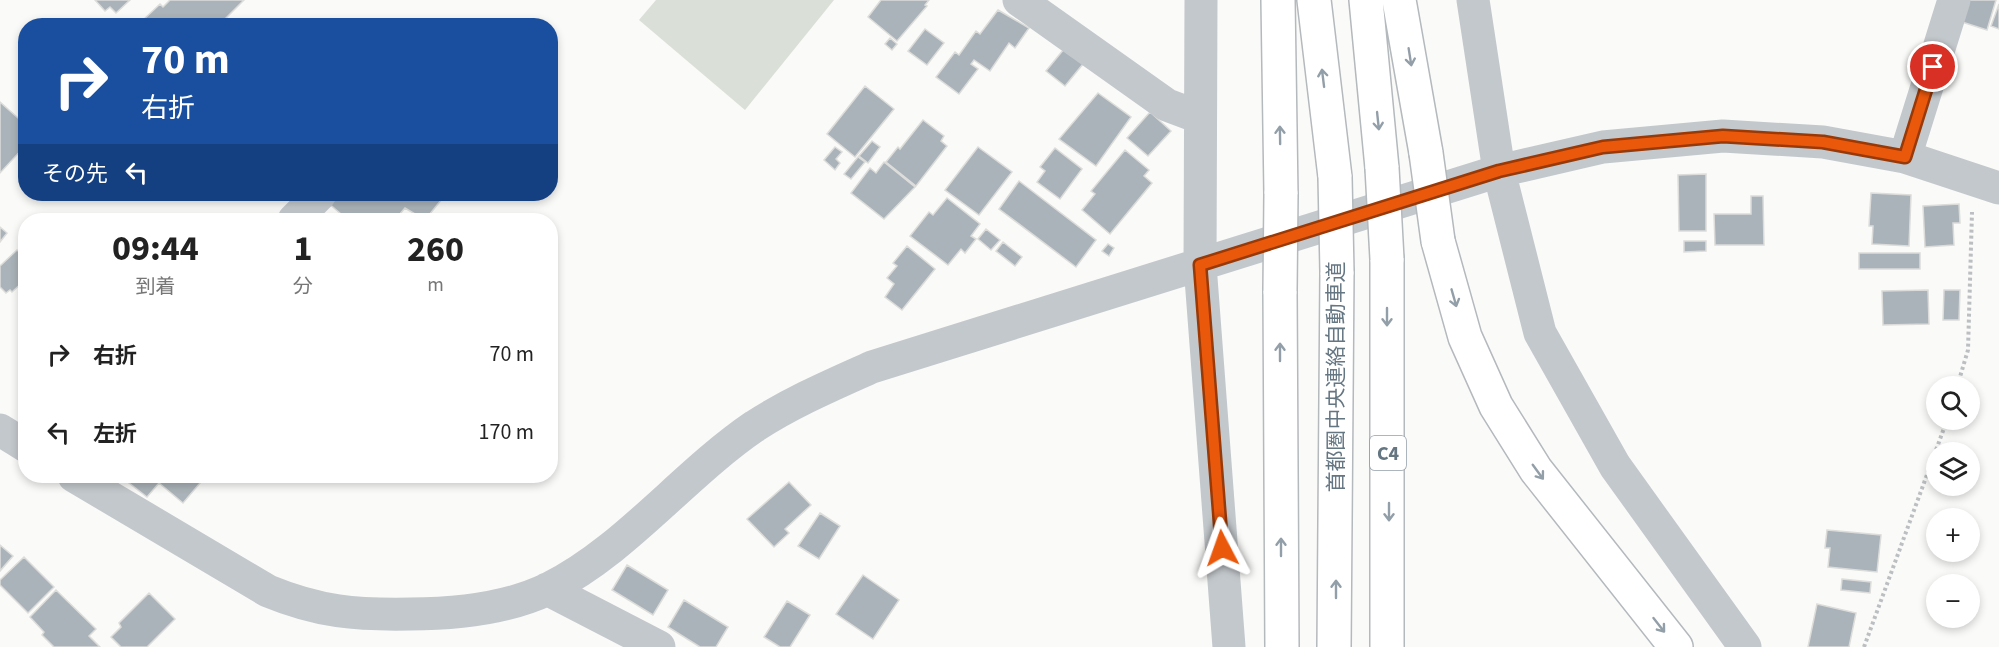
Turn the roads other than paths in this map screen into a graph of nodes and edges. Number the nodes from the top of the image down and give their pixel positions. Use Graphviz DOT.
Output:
graph roads {
  1 [pos="1019,0"];
  2 [pos="1201,0"];
  3 [pos="1278,0"];
  4 [pos="1314,0"];
  5 [pos="1366,0"];
  6 [pos="1399,0"];
  7 [pos="1473,0"];
  8 [pos="1954,0"];
  9 [pos="1199,117"];
  10 [pos="1905,157"];
  11 [pos="1499,171"];
  12 [pos="1986,185"];
  13 [pos="313,201"];
  14 [pos="301,213"];
  15 [pos="1200,265"];
  16 [pos="0,430"];
  17 [pos="18,441"];
  18 [pos="86,483"];
  19 [pos="547,589"];
  20 [pos="659,647"];
  21 [pos="1229,647"];
  22 [pos="1282,647"];
  23 [pos="1334,647"];
  24 [pos="1387,647"];
  25 [pos="1676,647"];
  26 [pos="1745,647"];
  1 -- 9 [label="street"];
  2 -- 9 [label="street"];
  22 -- 3 [label="highway, one-way, bridge"];
  23 -- 4 [label="highway, 首都圏中央連絡自動車道, one-way, bridge"];
  5 -- 24 [label="highway, C4, one-way, bridge"];
  6 -- 25 [label="highway, one-way, bridge"];
  7 -- 11 [label="street"];
  8 -- 10 [label="street"];
  9 -- 15 [label="street"];
  10 -- 11 [label="street"];
  10 -- 12 [label="street"];
  11 -- 15 [label="street"];
  11 -- 26 [label="street"];
  13 -- 14 [label="street"];
  15 -- 19 [label="street"];
  15 -- 21 [label="street"];
  16 -- 17 [label="street"];
  18 -- 19 [label="street"];
  19 -- 20 [label="street"];
}
